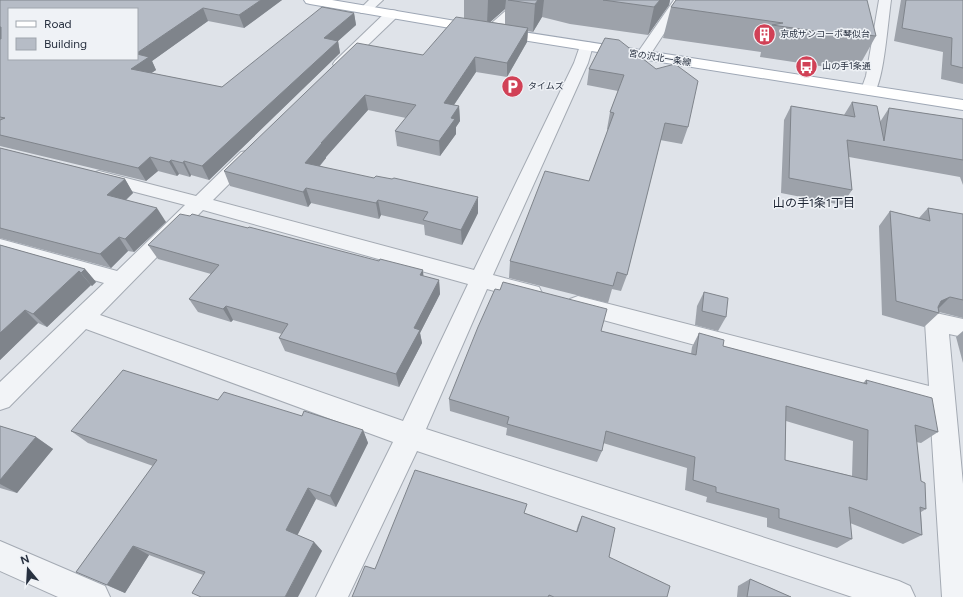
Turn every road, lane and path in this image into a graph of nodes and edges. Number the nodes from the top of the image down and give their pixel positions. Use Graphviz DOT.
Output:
graph roads {
  1 [pos="310,0"];
  2 [pos="377,0"];
  3 [pos="525,0"];
  4 [pos="680,0"];
  5 [pos="885,0"];
  6 [pos="365,10"];
  7 [pos="392,14"];
  8 [pos="491,31"];
  9 [pos="586,46"];
  10 [pos="643,55"];
  11 [pos="329,75"];
  12 [pos="869,90"];
  13 [pos="963,106"];
  14 [pos="257,146"];
  15 [pos="82,173"];
  16 [pos="200,203"];
  17 [pos="0,246"];
  18 [pos="121,280"];
  19 [pos="480,280"];
  20 [pos="82,318"];
  21 [pos="963,328"];
  22 [pos="0,399"];
  23 [pos="942,401"];
  24 [pos="410,436"];
  25 [pos="0,556"];
  26 [pos="94,597"];
  27 [pos="332,597"];
  28 [pos="899,597"];
  29 [pos="958,597"];
  1 -- 6 [label="main road, 宮の沢北一条線"];
  2 -- 6 [label="street"];
  3 -- 8 [label="street"];
  4 -- 10 [label="street"];
  5 -- 12 [label="street"];
  6 -- 7 [label="main road, 宮の沢北一条線"];
  7 -- 8 [label="main road, 宮の沢北一条線"];
  7 -- 11 [label="street"];
  8 -- 9 [label="main road, 宮の沢北一条線"];
  9 -- 10 [label="main road, 宮の沢北一条線"];
  9 -- 19 [label="street"];
  10 -- 12 [label="main road, 宮の沢北一条線"];
  12 -- 13 [label="main road, 宮の沢北一条線"];
  14 -- 16 [label="street"];
  15 -- 16 [label="street"];
  16 -- 18 [label="street"];
  16 -- 19 [label="street"];
  17 -- 18 [label="street"];
  18 -- 20 [label="street"];
  19 -- 23 [label="street"];
  19 -- 24 [label="street"];
  20 -- 22 [label="street"];
  20 -- 24 [label="street"];
  21 -- 23 [label="street"];
  23 -- 29 [label="street"];
  24 -- 27 [label="street"];
  24 -- 28 [label="street"];
  25 -- 26 [label="street"];
}
